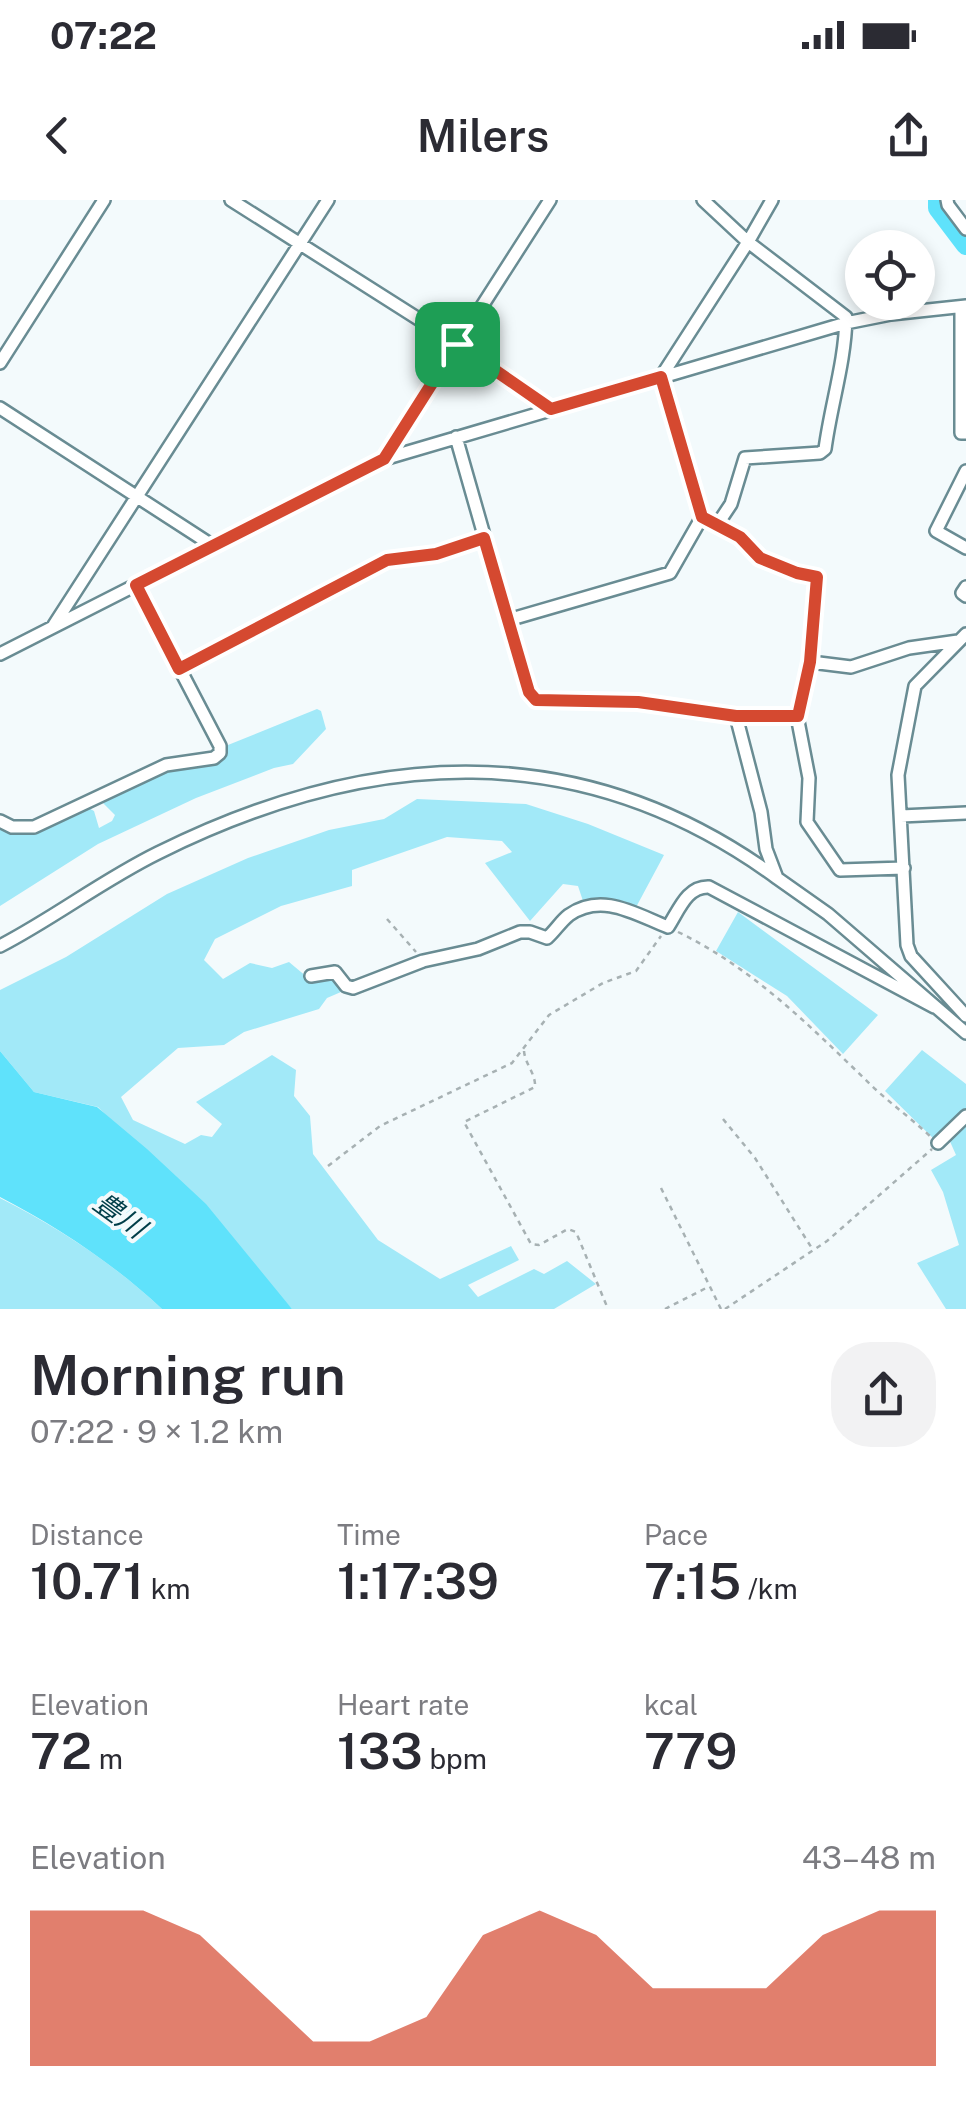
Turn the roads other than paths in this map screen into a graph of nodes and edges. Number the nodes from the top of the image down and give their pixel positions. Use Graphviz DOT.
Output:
graph roads {
  1 [pos="104,200"];
  2 [pos="231,200"];
  3 [pos="328,200"];
  4 [pos="550,200"];
  5 [pos="703,200"];
  6 [pos="772,200"];
  7 [pos="948,200"];
  8 [pos="966,229"];
  9 [pos="748,242"];
  10 [pos="300,244"];
  11 [pos="964,307"];
  12 [pos="846,323"];
  13 [pos="457,344"];
  14 [pos="0,363"];
  15 [pos="661,377"];
  16 [pos="0,408"];
  17 [pos="551,409"];
  18 [pos="966,433"];
  19 [pos="456,437"];
  20 [pos="384,459"];
  21 [pos="966,471"];
  22 [pos="136,497"];
  23 [pos="702,517"];
  24 [pos="716,525"];
  25 [pos="484,538"];
  26 [pos="210,544"];
  27 [pos="966,548"];
  28 [pos="136,585"];
  29 [pos="966,586"];
  30 [pos="966,596"];
  31 [pos="508,620"];
  32 [pos="54,626"];
  33 [pos="963,640"];
  34 [pos="0,654"];
  35 [pos="810,662"];
  36 [pos="179,669"];
  37 [pos="736,716"];
  38 [pos="798,716"];
  39 [pos="966,813"];
  40 [pos="901,816"];
  41 [pos="0,822"];
  42 [pos="904,868"];
  43 [pos="777,878"];
  44 [pos="0,946"];
  45 [pos="311,976"];
  46 [pos="934,1007"];
  47 [pos="966,1016"];
  48 [pos="966,1033"];
  49 [pos="966,1116"];
  50 [pos="938,1144"];
  1 -- 14 [label="street"];
  2 -- 10 [label="street"];
  3 -- 10 [label="street"];
  4 -- 13 [label="street"];
  5 -- 9 [label="street"];
  6 -- 9 [label="street"];
  7 -- 8 [label="street"];
  9 -- 12 [label="street"];
  9 -- 15 [label="street"];
  10 -- 13 [label="street"];
  10 -- 22 [label="street"];
  11 -- 12 [label="street"];
  11 -- 18 [label="street"];
  12 -- 15 [label="street"];
  12 -- 24 [label="street"];
  13 -- 17 [label="street"];
  13 -- 20 [label="street"];
  15 -- 17 [label="street"];
  15 -- 23 [label="street"];
  16 -- 22 [label="street"];
  17 -- 19 [label="street"];
  19 -- 20 [label="street"];
  19 -- 25 [label="street"];
  20 -- 26 [label="street"];
  21 -- 27 [label="street"];
  22 -- 26 [label="street"];
  22 -- 32 [label="street"];
  23 -- 24 [label="street"];
  23 -- 31 [label="street"];
  24 -- 35 [label="street"];
  25 -- 31 [label="street"];
  25 -- 36 [label="street"];
  26 -- 28 [label="street"];
  28 -- 32 [label="street"];
  28 -- 36 [label="street"];
  29 -- 30 [label="street"];
  31 -- 37 [label="street"];
  32 -- 34 [label="street"];
  33 -- 35 [label="street"];
  33 -- 40 [label="street"];
  35 -- 38 [label="street"];
  36 -- 41 [label="street"];
  37 -- 38 [label="street"];
  37 -- 43 [label="street"];
  38 -- 42 [label="street"];
  39 -- 40 [label="street"];
  40 -- 42 [label="street"];
  42 -- 47 [label="street"];
  43 -- 44 [label="street"];
  43 -- 46 [label="street"];
  45 -- 46 [label="street"];
  46 -- 48 [label="street"];
  49 -- 50 [label="street"];
}
